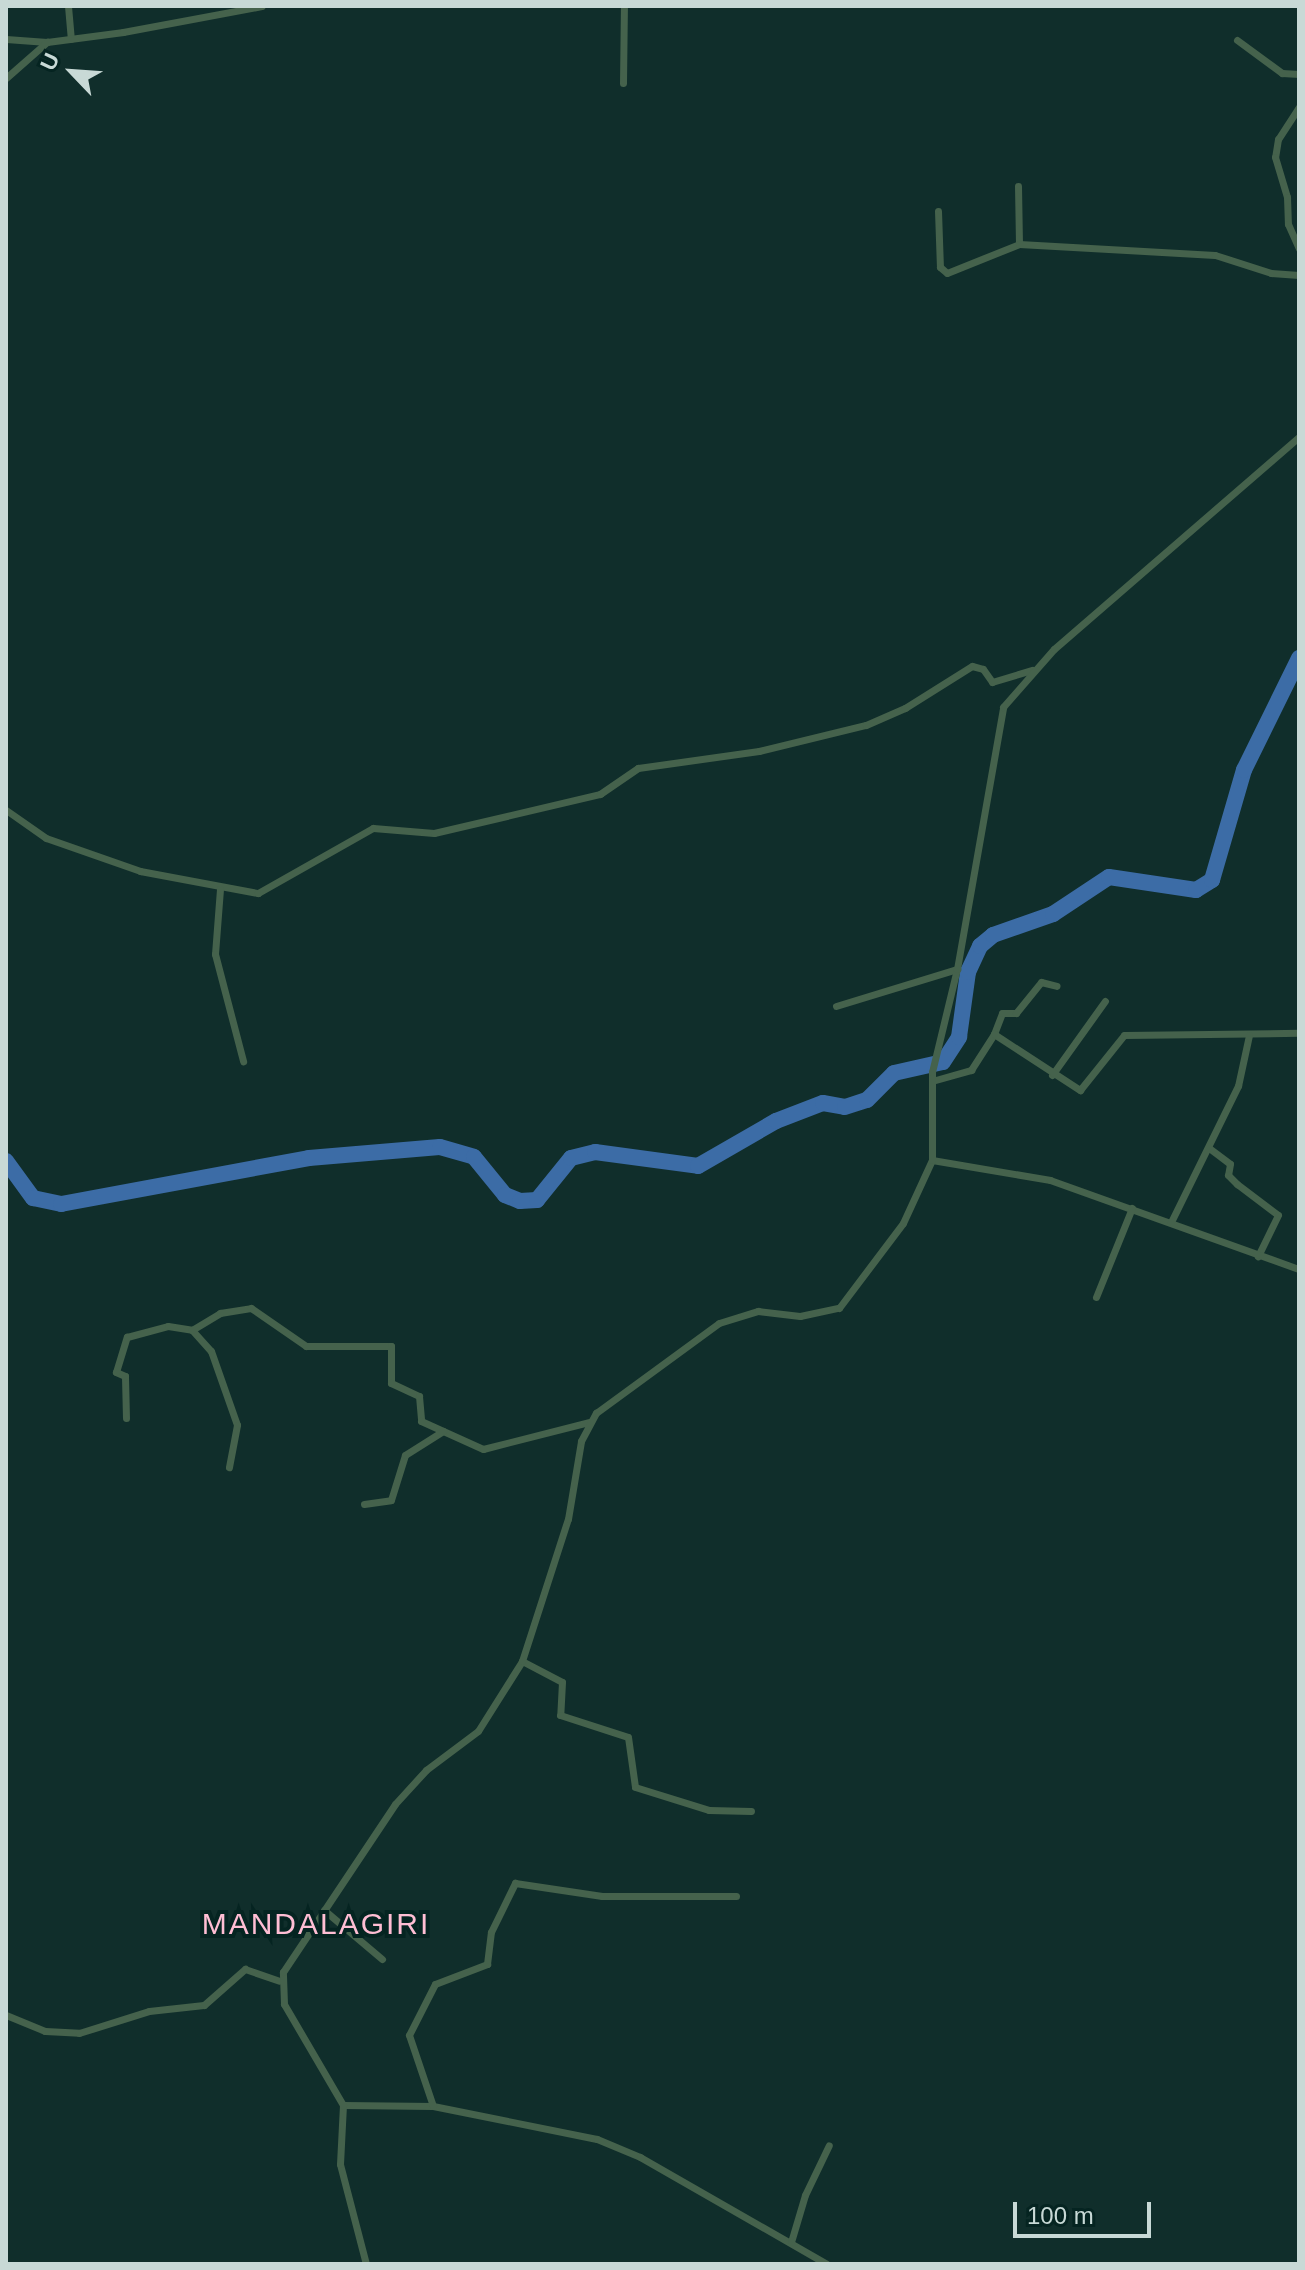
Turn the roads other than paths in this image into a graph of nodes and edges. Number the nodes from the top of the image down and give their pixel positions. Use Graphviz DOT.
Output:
graph roads {
  1 [pos="68,6"];
  2 [pos="262,6"];
  3 [pos="624,6"];
  4 [pos="6,39"];
  5 [pos="71,39"];
  6 [pos="1237,40"];
  7 [pos="47,42"];
  8 [pos="1299,74"];
  9 [pos="6,78"];
  10 [pos="623,83"];
  11 [pos="1299,107"];
  12 [pos="1018,186"];
  13 [pos="938,211"];
  14 [pos="1019,244"];
  15 [pos="1299,249"];
  16 [pos="1299,275"];
  17 [pos="1299,437"];
  18 [pos="1034,670"];
  19 [pos="6,810"];
  20 [pos="220,889"];
  21 [pos="957,969"];
  22 [pos="1057,986"];
  23 [pos="1105,1001"];
  24 [pos="836,1006"];
  25 [pos="1299,1033"];
  26 [pos="994,1034"];
  27 [pos="1249,1035"];
  28 [pos="243,1061"];
  29 [pos="1052,1075"];
  30 [pos="932,1076"];
  31 [pos="1209,1148"];
  32 [pos="932,1160"];
  33 [pos="1132,1208"];
  34 [pos="1171,1222"];
  35 [pos="1258,1256"];
  36 [pos="1299,1269"];
  37 [pos="1096,1297"];
  38 [pos="192,1330"];
  39 [pos="126,1418"];
  40 [pos="589,1422"];
  41 [pos="443,1431"];
  42 [pos="229,1467"];
  43 [pos="364,1504"];
  44 [pos="522,1661"];
  45 [pos="751,1811"];
  46 [pos="736,1896"];
  47 [pos="324,1910"];
  48 [pos="382,1959"];
  49 [pos="279,1981"];
  50 [pos="6,2015"];
  51 [pos="343,2105"];
  52 [pos="433,2106"];
  53 [pos="829,2145"];
  54 [pos="791,2242"];
  55 [pos="366,2264"];
  56 [pos="827,2264"];
  1 -- 5 [label="street"];
  2 -- 5 [label="street"];
  3 -- 10 [label="street"];
  4 -- 7 [label="street"];
  5 -- 7 [label="street"];
  6 -- 8 [label="street"];
  7 -- 9 [label="street"];
  11 -- 15 [label="street"];
  12 -- 14 [label="street"];
  13 -- 14 [label="street"];
  14 -- 16 [label="street"];
  17 -- 18 [label="street"];
  18 -- 20 [label="street"];
  18 -- 21 [label="street"];
  19 -- 20 [label="street"];
  20 -- 28 [label="street"];
  21 -- 24 [label="street"];
  21 -- 30 [label="street"];
  22 -- 26 [label="street"];
  23 -- 29 [label="street"];
  25 -- 27 [label="street"];
  26 -- 29 [label="street"];
  26 -- 30 [label="street"];
  27 -- 29 [label="street"];
  27 -- 31 [label="street"];
  30 -- 32 [label="street"];
  31 -- 34 [label="street"];
  31 -- 35 [label="street"];
  32 -- 33 [label="street"];
  32 -- 40 [label="street"];
  33 -- 34 [label="street"];
  33 -- 37 [label="street"];
  34 -- 35 [label="street"];
  35 -- 36 [label="street"];
  38 -- 39 [label="street"];
  38 -- 41 [label="street"];
  38 -- 42 [label="street"];
  40 -- 41 [label="street"];
  40 -- 44 [label="street"];
  41 -- 43 [label="street"];
  44 -- 45 [label="street"];
  44 -- 47 [label="street"];
  46 -- 52 [label="street"];
  47 -- 48 [label="street"];
  47 -- 49 [label="street"];
  49 -- 50 [label="street"];
  49 -- 51 [label="street"];
  51 -- 52 [label="street"];
  51 -- 55 [label="street"];
  52 -- 54 [label="street"];
  53 -- 54 [label="street"];
  54 -- 56 [label="street"];
}
